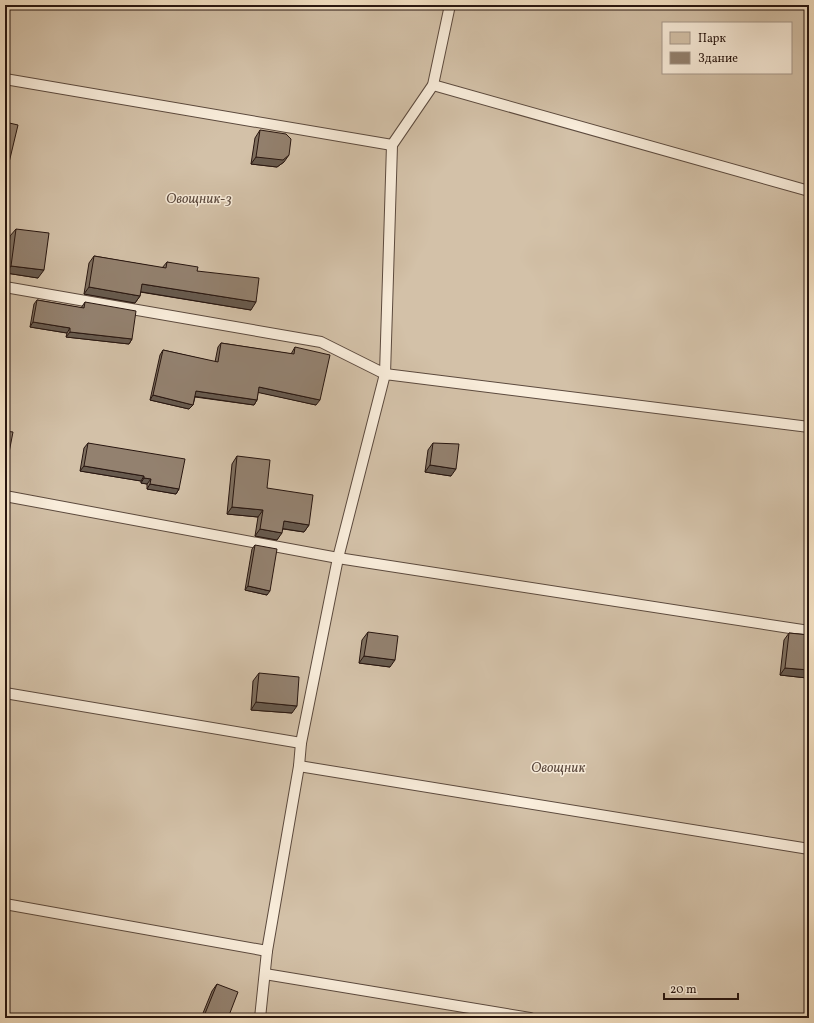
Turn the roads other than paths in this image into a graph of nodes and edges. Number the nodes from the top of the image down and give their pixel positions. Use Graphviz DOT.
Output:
graph roads {
  1 [pos="450,5"];
  2 [pos="5,79"];
  3 [pos="433,85"];
  4 [pos="392,145"];
  5 [pos="809,191"];
  6 [pos="5,287"];
  7 [pos="385,374"];
  8 [pos="809,427"];
  9 [pos="5,496"];
  10 [pos="338,558"];
  11 [pos="809,630"];
  12 [pos="5,693"];
  13 [pos="301,743"];
  14 [pos="299,766"];
  15 [pos="809,849"];
  16 [pos="5,904"];
  17 [pos="267,950"];
  18 [pos="265,974"];
  19 [pos="260,1018"];
  20 [pos="530,1018"];
  1 -- 3 [label="lane"];
  2 -- 4 [label="lane"];
  3 -- 4 [label="lane"];
  3 -- 5 [label="lane"];
  4 -- 7 [label="lane"];
  6 -- 7 [label="lane"];
  7 -- 8 [label="lane"];
  7 -- 10 [label="lane"];
  9 -- 10 [label="lane"];
  10 -- 11 [label="lane"];
  10 -- 13 [label="lane"];
  12 -- 13 [label="lane"];
  13 -- 14 [label="lane"];
  14 -- 15 [label="lane"];
  14 -- 17 [label="lane"];
  16 -- 17 [label="lane"];
  17 -- 18 [label="lane"];
  18 -- 19 [label="lane"];
  18 -- 20 [label="lane"];
}
